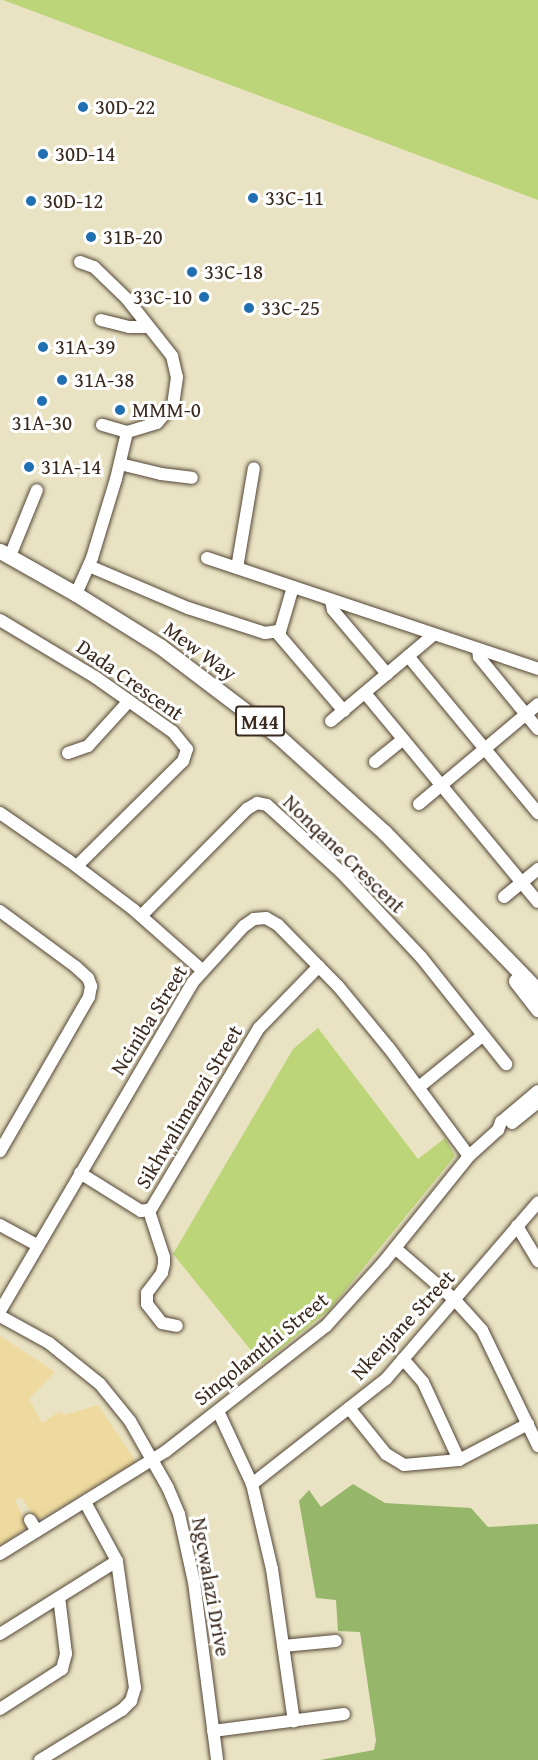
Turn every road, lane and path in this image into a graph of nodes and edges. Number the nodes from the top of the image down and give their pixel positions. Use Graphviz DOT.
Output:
graph roads {
  1 [pos="80,262"];
  2 [pos="101,320"];
  3 [pos="146,327"];
  4 [pos="102,425"];
  5 [pos="127,432"];
  6 [pos="120,464"];
  7 [pos="254,468"];
  8 [pos="192,478"];
  9 [pos="37,490"];
  10 [pos="5,553"];
  11 [pos="207,558"];
  12 [pos="88,566"];
  13 [pos="237,568"];
  14 [pos="293,588"];
  15 [pos="76,594"];
  16 [pos="332,601"];
  17 [pos="0,620"];
  18 [pos="278,631"];
  19 [pos="433,635"];
  20 [pos="478,650"];
  21 [pos="408,656"];
  22 [pos="538,669"];
  23 [pos="387,674"];
  24 [pos="365,693"];
  25 [pos="129,701"];
  26 [pos="538,704"];
  27 [pos="344,711"];
  28 [pos="526,714"];
  29 [pos="331,721"];
  30 [pos="538,729"];
  31 [pos="403,739"];
  32 [pos="484,748"];
  33 [pos="68,753"];
  34 [pos="375,762"];
  35 [pos="441,785"];
  36 [pos="419,804"];
  37 [pos="0,813"];
  38 [pos="538,813"];
  39 [pos="77,866"];
  40 [pos="538,869"];
  41 [pos="522,882"];
  42 [pos="504,897"];
  43 [pos="538,902"];
  44 [pos="0,911"];
  45 [pos="141,916"];
  46 [pos="485,938"];
  47 [pos="319,966"];
  48 [pos="202,970"];
  49 [pos="538,991"];
  50 [pos="538,1009"];
  51 [pos="482,1036"];
  52 [pos="506,1064"];
  53 [pos="419,1087"];
  54 [pos="538,1091"];
  55 [pos="538,1102"];
  56 [pos="498,1130"];
  57 [pos="0,1151"];
  58 [pos="469,1156"];
  59 [pos="80,1173"];
  60 [pos="538,1202"];
  61 [pos="149,1211"];
  62 [pos="0,1226"];
  63 [pos="517,1226"];
  64 [pos="37,1245"];
  65 [pos="395,1248"];
  66 [pos="538,1261"];
  67 [pos="455,1300"];
  68 [pos="0,1311"];
  69 [pos="0,1316"];
  70 [pos="177,1326"];
  71 [pos="403,1359"];
  72 [pos="349,1408"];
  73 [pos="218,1411"];
  74 [pos="528,1424"];
  75 [pos="538,1446"];
  76 [pos="154,1459"];
  77 [pos="459,1460"];
  78 [pos="252,1484"];
  79 [pos="85,1502"];
  80 [pos="30,1520"];
  81 [pos="37,1531"];
  82 [pos="0,1554"];
  83 [pos="117,1561"];
  84 [pos="59,1597"];
  85 [pos="0,1634"];
  86 [pos="336,1641"];
  87 [pos="283,1646"];
  88 [pos="0,1709"];
  89 [pos="344,1714"];
  90 [pos="294,1721"];
  91 [pos="213,1731"];
  92 [pos="40,1760"];
  93 [pos="217,1760"];
  1 -- 3 [label="street"];
  2 -- 3 [label="street"];
  3 -- 5 [label="street"];
  4 -- 5 [label="street"];
  5 -- 6 [label="street"];
  6 -- 8 [label="street"];
  6 -- 12 [label="street"];
  7 -- 13 [label="street"];
  9 -- 10 [label="street"];
  10 -- 15 [label="main road, Mew Way / M44"];
  11 -- 13 [label="street"];
  12 -- 15 [label="street"];
  12 -- 18 [label="street"];
  13 -- 14 [label="street"];
  14 -- 16 [label="street"];
  14 -- 18 [label="street"];
  15 -- 46 [label="main road, Mew Way / M44"];
  16 -- 19 [label="street"];
  16 -- 23 [label="street"];
  17 -- 25 [label="street, Dada Crescent"];
  18 -- 27 [label="street"];
  19 -- 20 [label="street"];
  19 -- 21 [label="street"];
  20 -- 22 [label="street"];
  20 -- 28 [label="street"];
  21 -- 23 [label="street"];
  21 -- 32 [label="street"];
  23 -- 24 [label="street"];
  24 -- 27 [label="street"];
  24 -- 31 [label="street"];
  25 -- 33 [label="street"];
  25 -- 39 [label="street, Dada Crescent"];
  26 -- 28 [label="street"];
  27 -- 29 [label="street"];
  28 -- 30 [label="street"];
  28 -- 32 [label="street"];
  31 -- 34 [label="street"];
  31 -- 35 [label="street"];
  32 -- 35 [label="street"];
  32 -- 38 [label="street"];
  35 -- 36 [label="street"];
  35 -- 41 [label="street"];
  37 -- 39 [label="street"];
  39 -- 45 [label="street"];
  40 -- 41 [label="street"];
  41 -- 42 [label="street"];
  41 -- 43 [label="street"];
  44 -- 57 [label="street"];
  45 -- 48 [label="street"];
  45 -- 51 [label="street, Nonqane Crescent"];
  46 -- 49 [label="main road, Mew Way / M44"];
  46 -- 50 [label="main road, Mew Way / M44"];
  47 -- 48 [label="street, Nciniba Street"];
  47 -- 53 [label="street, Nciniba Street"];
  47 -- 61 [label="street, Sikhwalimanzi Street"];
  48 -- 59 [label="street, Nciniba Street"];
  51 -- 52 [label="street, Nonqane Crescent"];
  51 -- 53 [label="street"];
  53 -- 58 [label="street, Nciniba Street"];
  54 -- 56 [label="street, Sinqolamthi Street"];
  55 -- 56 [label="street, Sinqolamthi Street"];
  56 -- 58 [label="street, Sinqolamthi Street"];
  58 -- 65 [label="street, Sinqolamthi Street"];
  59 -- 61 [label="street, Sikhwalimanzi Street"];
  59 -- 64 [label="street, Nciniba Street"];
  60 -- 63 [label="street, Nkenjane Street"];
  61 -- 70 [label="street"];
  62 -- 64 [label="street"];
  63 -- 66 [label="street"];
  63 -- 67 [label="street, Nkenjane Street"];
  64 -- 68 [label="street, Nciniba Street"];
  65 -- 67 [label="street"];
  65 -- 73 [label="street, Sinqolamthi Street"];
  67 -- 71 [label="street, Nkenjane Street"];
  67 -- 74 [label="street"];
  69 -- 76 [label="street, Ngcwalazi Drive"];
  71 -- 72 [label="street, Nkenjane Street"];
  71 -- 77 [label="street"];
  72 -- 77 [label="street"];
  72 -- 78 [label="street, Nkenjane Street"];
  73 -- 76 [label="street, Sinqolamthi Street"];
  73 -- 78 [label="street"];
  74 -- 75 [label="street"];
  74 -- 77 [label="street"];
  76 -- 79 [label="street, Sinqolamthi Street"];
  76 -- 91 [label="street, Ngcwalazi Drive"];
  78 -- 87 [label="street"];
  79 -- 81 [label="street, Sinqolamthi Street"];
  79 -- 83 [label="street"];
  80 -- 81 [label="street"];
  81 -- 82 [label="street, Sinqolamthi Street"];
  83 -- 84 [label="street"];
  83 -- 92 [label="street"];
  84 -- 85 [label="street"];
  84 -- 88 [label="street"];
  86 -- 87 [label="street"];
  87 -- 90 [label="street"];
  89 -- 90 [label="street"];
  90 -- 91 [label="street"];
  91 -- 93 [label="street, Ngcwalazi Drive"];
}
